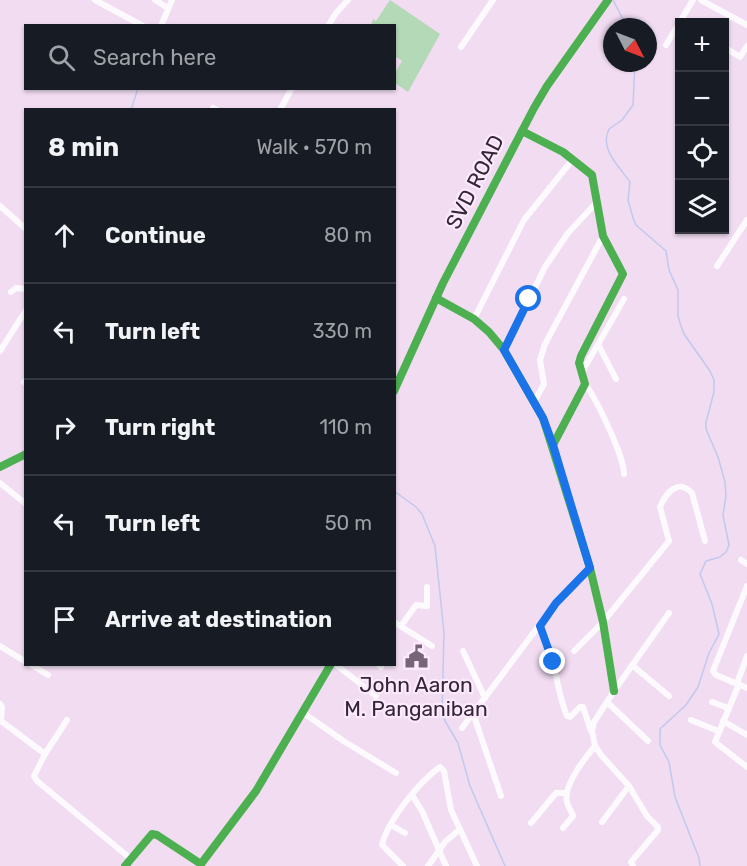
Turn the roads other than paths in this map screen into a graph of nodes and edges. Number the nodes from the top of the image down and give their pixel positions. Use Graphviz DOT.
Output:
graph roads {
  1 [pos="95,0"];
  2 [pos="155,0"];
  3 [pos="172,0"];
  4 [pos="348,0"];
  5 [pos="493,0"];
  6 [pos="608,0"];
  7 [pos="693,0"];
  8 [pos="701,0"];
  9 [pos="168,8"];
  10 [pos="685,18"];
  11 [pos="139,24"];
  12 [pos="162,24"];
  13 [pos="329,24"];
  14 [pos="747,25"];
  15 [pos="675,33"];
  16 [pos="666,45"];
  17 [pos="461,46"];
  18 [pos="747,46"];
  19 [pos="729,50"];
  20 [pos="291,90"];
  21 [pos="281,108"];
  22 [pos="522,130"];
  23 [pos="573,159"];
  24 [pos="597,202"];
  25 [pos="0,207"];
  26 [pos="747,220"];
  27 [pos="24,227"];
  28 [pos="603,236"];
  29 [pos="717,266"];
  30 [pos="24,289"];
  31 [pos="11,292"];
  32 [pos="436,298"];
  33 [pos="624,299"];
  34 [pos="24,314"];
  35 [pos="474,319"];
  36 [pos="598,344"];
  37 [pos="2,349"];
  38 [pos="504,350"];
  39 [pos="582,372"];
  40 [pos="616,378"];
  41 [pos="585,384"];
  42 [pos="396,386"];
  43 [pos="534,402"];
  44 [pos="553,445"];
  45 [pos="24,455"];
  46 [pos="0,467"];
  47 [pos="624,474"];
  48 [pos="0,483"];
  49 [pos="24,502"];
  50 [pos="705,541"];
  51 [pos="590,568"];
  52 [pos="747,586"];
  53 [pos="427,587"];
  54 [pos="669,613"];
  55 [pos="603,622"];
  56 [pos="398,624"];
  57 [pos="540,626"];
  58 [pos="0,646"];
  59 [pos="432,646"];
  60 [pos="462,651"];
  61 [pos="574,651"];
  62 [pos="747,656"];
  63 [pos="24,661"];
  64 [pos="632,665"];
  65 [pos="33,666"];
  66 [pos="332,666"];
  67 [pos="336,666"];
  68 [pos="48,675"];
  69 [pos="738,684"];
  70 [pos="747,688"];
  71 [pos="614,691"];
  72 [pos="376,696"];
  73 [pos="669,696"];
  74 [pos="485,698"];
  75 [pos="607,702"];
  76 [pos="712,702"];
  77 [pos="0,704"];
  78 [pos="728,708"];
  79 [pos="302,712"];
  80 [pos="473,713"];
  81 [pos="0,716"];
  82 [pos="67,720"];
  83 [pos="691,720"];
  84 [pos="723,721"];
  85 [pos="462,728"];
  86 [pos="592,731"];
  87 [pos="718,732"];
  88 [pos="747,735"];
  89 [pos="648,741"];
  90 [pos="595,746"];
  91 [pos="45,754"];
  92 [pos="747,766"];
  93 [pos="396,773"];
  94 [pos="629,786"];
  95 [pos="567,793"];
  96 [pos="412,795"];
  97 [pos="501,796"];
  98 [pos="531,822"];
  99 [pos="602,822"];
  100 [pos="391,825"];
  101 [pos="562,828"];
  102 [pos="460,830"];
  103 [pos="405,833"];
  104 [pos="439,850"];
  105 [pos="128,863"];
  106 [pos="403,866"];
  107 [pos="428,866"];
  108 [pos="446,866"];
  109 [pos="477,866"];
  110 [pos="633,866"];
  1 -- 11 [label="street"];
  2 -- 9 [label="street"];
  3 -- 9 [label="street"];
  4 -- 13 [label="street"];
  5 -- 17 [label="street"];
  6 -- 22 [label="street, SVD ROAD"];
  7 -- 10 [label="street"];
  8 -- 14 [label="street"];
  9 -- 12 [label="street"];
  15 -- 16 [label="street"];
  18 -- 19 [label="street"];
  20 -- 21 [label="street"];
  22 -- 23 [label="street"];
  22 -- 32 [label="street, SVD ROAD"];
  23 -- 24 [label="street"];
  23 -- 35 [label="street"];
  24 -- 28 [label="street"];
  24 -- 38 [label="street"];
  25 -- 27 [label="street"];
  26 -- 29 [label="street"];
  28 -- 39 [label="street"];
  28 -- 43 [label="street"];
  30 -- 31 [label="street"];
  32 -- 35 [label="street"];
  32 -- 42 [label="street, SVD ROAD"];
  33 -- 36 [label="street"];
  34 -- 37 [label="street"];
  35 -- 38 [label="street"];
  36 -- 39 [label="street"];
  36 -- 40 [label="street"];
  38 -- 43 [label="street"];
  39 -- 41 [label="street"];
  41 -- 44 [label="street"];
  41 -- 47 [label="street"];
  43 -- 44 [label="street"];
  44 -- 51 [label="street"];
  45 -- 46 [label="street"];
  48 -- 49 [label="street"];
  50 -- 55 [label="street"];
  51 -- 55 [label="street"];
  51 -- 57 [label="street"];
  52 -- 69 [label="street"];
  53 -- 56 [label="street"];
  54 -- 64 [label="street"];
  55 -- 61 [label="street"];
  55 -- 71 [label="street"];
  56 -- 59 [label="street"];
  57 -- 74 [label="street"];
  57 -- 86 [label="street"];
  58 -- 63 [label="street"];
  60 -- 74 [label="street"];
  62 -- 69 [label="street"];
  64 -- 71 [label="street"];
  64 -- 73 [label="street"];
  65 -- 68 [label="street"];
  66 -- 79 [label="street"];
  67 -- 72 [label="street"];
  69 -- 70 [label="street"];
  69 -- 78 [label="street"];
  71 -- 75 [label="street"];
  74 -- 80 [label="street"];
  75 -- 86 [label="street"];
  75 -- 89 [label="street"];
  76 -- 78 [label="street"];
  77 -- 81 [label="street"];
  78 -- 84 [label="street"];
  79 -- 93 [label="street"];
  79 -- 105 [label="street"];
  80 -- 85 [label="street"];
  80 -- 97 [label="street"];
  81 -- 91 [label="street"];
  82 -- 91 [label="street"];
  83 -- 87 [label="street"];
  84 -- 87 [label="street"];
  84 -- 88 [label="street"];
  86 -- 90 [label="street"];
  87 -- 92 [label="street"];
  90 -- 94 [label="street"];
  90 -- 95 [label="street"];
  91 -- 105 [label="street"];
  94 -- 99 [label="street"];
  94 -- 110 [label="street"];
  95 -- 98 [label="street"];
  95 -- 101 [label="street"];
  96 -- 100 [label="street"];
  96 -- 102 [label="street"];
  96 -- 104 [label="street"];
  100 -- 103 [label="street"];
  100 -- 106 [label="street"];
  102 -- 104 [label="street"];
  102 -- 109 [label="street"];
  104 -- 107 [label="street"];
  104 -- 108 [label="street"];
}
